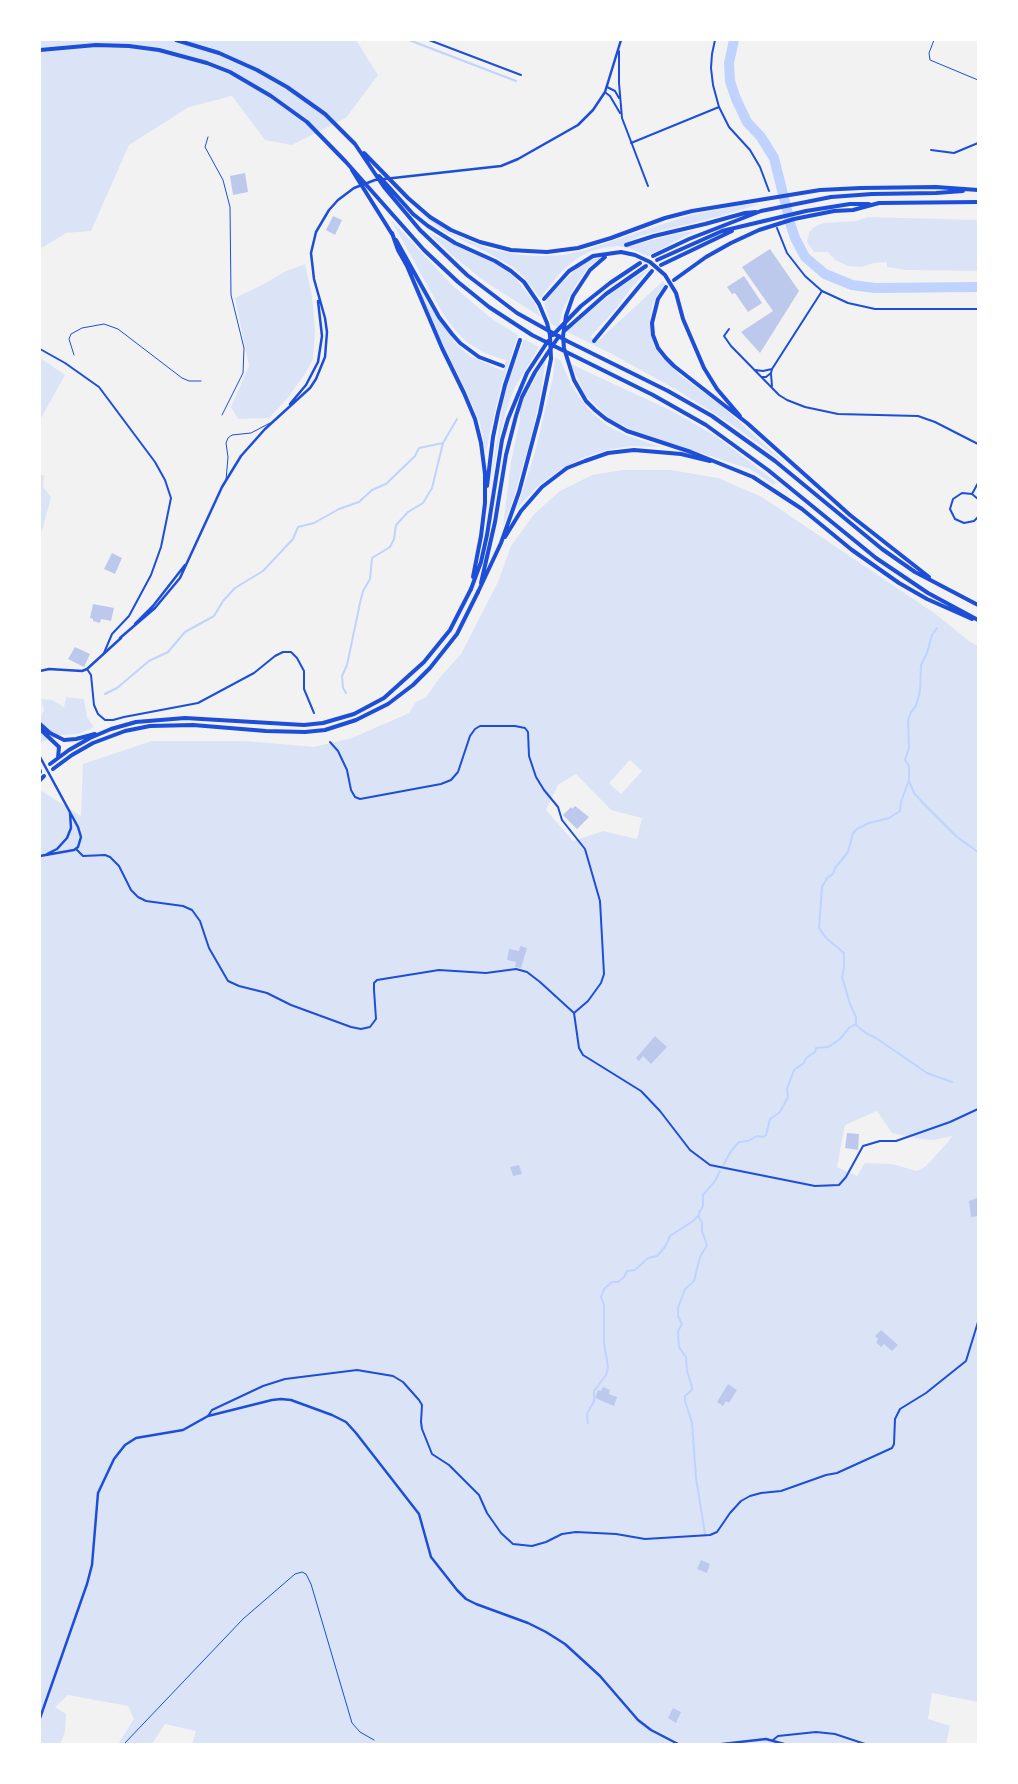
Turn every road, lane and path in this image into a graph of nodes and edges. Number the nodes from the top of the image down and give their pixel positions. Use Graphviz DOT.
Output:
graph roads {
  1 [pos="176,40"];
  2 [pos="429,40"];
  3 [pos="622,40"];
  4 [pos="715,40"];
  5 [pos="934,40"];
  6 [pos="619,49"];
  7 [pos="40,50"];
  8 [pos="521,75"];
  9 [pos="978,80"];
  10 [pos="607,87"];
  11 [pos="605,92"];
  12 [pos="620,102"];
  13 [pos="718,107"];
  14 [pos="622,115"];
  15 [pos="208,137"];
  16 [pos="631,142"];
  17 [pos="978,143"];
  18 [pos="355,144"];
  19 [pos="932,150"];
  20 [pos="346,162"];
  21 [pos="370,165"];
  22 [pos="648,186"];
  23 [pos="978,190"];
  24 [pos="769,191"];
  25 [pos="978,202"];
  26 [pos="879,203"];
  27 [pos="761,211"];
  28 [pos="777,228"];
  29 [pos="737,229"];
  30 [pos="392,233"];
  31 [pos="626,246"];
  32 [pos="653,256"];
  33 [pos="605,257"];
  34 [pos="657,260"];
  35 [pos="640,263"];
  36 [pos="661,265"];
  37 [pos="646,266"];
  38 [pos="652,271"];
  39 [pos="674,280"];
  40 [pos="666,287"];
  41 [pos="822,291"];
  42 [pos="318,297"];
  43 [pos="544,299"];
  44 [pos="978,309"];
  45 [pos="729,329"];
  46 [pos="520,340"];
  47 [pos="594,341"];
  48 [pos="40,349"];
  49 [pos="74,354"];
  50 [pos="503,366"];
  51 [pos="772,369"];
  52 [pos="753,370"];
  53 [pos="771,374"];
  54 [pos="762,377"];
  55 [pos="201,381"];
  56 [pos="772,389"];
  57 [pos="286,410"];
  58 [pos="222,415"];
  59 [pos="275,420"];
  60 [pos="747,423"];
  61 [pos="978,444"];
  62 [pos="728,466"];
  63 [pos="225,481"];
  64 [pos="978,483"];
  65 [pos="972,494"];
  66 [pos="978,499"];
  67 [pos="485,503"];
  68 [pos="978,517"];
  69 [pos="501,543"];
  70 [pos="943,587"];
  71 [pos="471,589"];
  72 [pos="478,592"];
  73 [pos="978,605"];
  74 [pos="978,621"];
  75 [pos="104,655"];
  76 [pos="88,669"];
  77 [pos="40,671"];
  78 [pos="314,713"];
  79 [pos="40,724"];
  80 [pos="40,729"];
  81 [pos="104,731"];
  82 [pos="330,742"];
  83 [pos="40,757"];
  84 [pos="58,758"];
  85 [pos="50,764"];
  86 [pos="54,769"];
  87 [pos="44,776"];
  88 [pos="40,780"];
  89 [pos="69,810"];
  90 [pos="75,849"];
  91 [pos="42,856"];
  92 [pos="574,1013"];
  93 [pos="978,1110"];
  94 [pos="978,1322"];
  95 [pos="208,1416"];
  96 [pos="40,1718"];
  97 [pos="374,1740"];
  98 [pos="773,1740"];
  99 [pos="124,1744"];
  100 [pos="678,1744"];
  101 [pos="722,1744"];
  102 [pos="784,1744"];
  103 [pos="865,1744"];
  1 -- 18 [label="main road"];
  2 -- 8 [label="street"];
  3 -- 6 [label="street"];
  4 -- 13 [label="street"];
  5 -- 9 [label="lane"];
  6 -- 10 [label="street"];
  6 -- 12 [label="street"];
  7 -- 20 [label="main road"];
  10 -- 11 [label="street"];
  10 -- 12 [label="street"];
  11 -- 14 [label="street"];
  11 -- 42 [label="street"];
  12 -- 14 [label="street"];
  13 -- 16 [label="street"];
  13 -- 24 [label="street"];
  14 -- 16 [label="street"];
  15 -- 58 [label="lane"];
  16 -- 22 [label="street"];
  17 -- 19 [label="street"];
  18 -- 21 [label="main road"];
  18 -- 23 [label="main road"];
  20 -- 30 [label="main road"];
  20 -- 74 [label="main road"];
  21 -- 69 [label="main road"];
  21 -- 70 [label="main road"];
  23 -- 27 [label="main road"];
  25 -- 26 [label="main road"];
  26 -- 29 [label="main road"];
  26 -- 39 [label="main road"];
  27 -- 31 [label="main road"];
  27 -- 32 [label="main road"];
  28 -- 41 [label="street"];
  29 -- 34 [label="main road"];
  29 -- 36 [label="main road"];
  30 -- 50 [label="main road"];
  30 -- 67 [label="main road"];
  33 -- 62 [label="main road"];
  35 -- 71 [label="main road"];
  37 -- 72 [label="main road"];
  38 -- 47 [label="main road"];
  40 -- 60 [label="main road"];
  41 -- 44 [label="street"];
  41 -- 51 [label="street"];
  42 -- 57 [label="street"];
  42 -- 57 [label="street"];
  43 -- 60 [label="main road"];
  45 -- 52 [label="street"];
  46 -- 67 [label="main road"];
  48 -- 75 [label="street"];
  49 -- 55 [label="lane"];
  51 -- 52 [label="street"];
  51 -- 53 [label="street"];
  52 -- 54 [label="street"];
  53 -- 54 [label="street"];
  53 -- 56 [label="street"];
  54 -- 56 [label="street"];
  56 -- 61 [label="street"];
  57 -- 59 [label="street"];
  59 -- 63 [label="street"];
  59 -- 63 [label="lane"];
  60 -- 70 [label="main road"];
  62 -- 69 [label="main road"];
  62 -- 74 [label="main road"];
  63 -- 75 [label="street"];
  64 -- 65 [label="street"];
  65 -- 66 [label="street"];
  65 -- 68 [label="street"];
  67 -- 71 [label="main road"];
  69 -- 72 [label="main road"];
  70 -- 73 [label="main road"];
  71 -- 81 [label="main road"];
  72 -- 86 [label="main road"];
  75 -- 76 [label="street"];
  76 -- 77 [label="street"];
  76 -- 78 [label="street"];
  79 -- 81 [label="main road"];
  80 -- 84 [label="main road"];
  81 -- 84 [label="main road"];
  82 -- 92 [label="street"];
  83 -- 89 [label="street"];
  84 -- 85 [label="main road"];
  87 -- 88 [label="main road"];
  89 -- 90 [label="street"];
  89 -- 91 [label="street"];
  90 -- 91 [label="street"];
  90 -- 92 [label="street"];
  92 -- 93 [label="street"];
  94 -- 95 [label="street"];
  95 -- 96 [label="street"];
  95 -- 100 [label="street"];
  97 -- 99 [label="lane"];
  98 -- 101 [label="street"];
  98 -- 102 [label="street"];
  98 -- 103 [label="street"];
}
